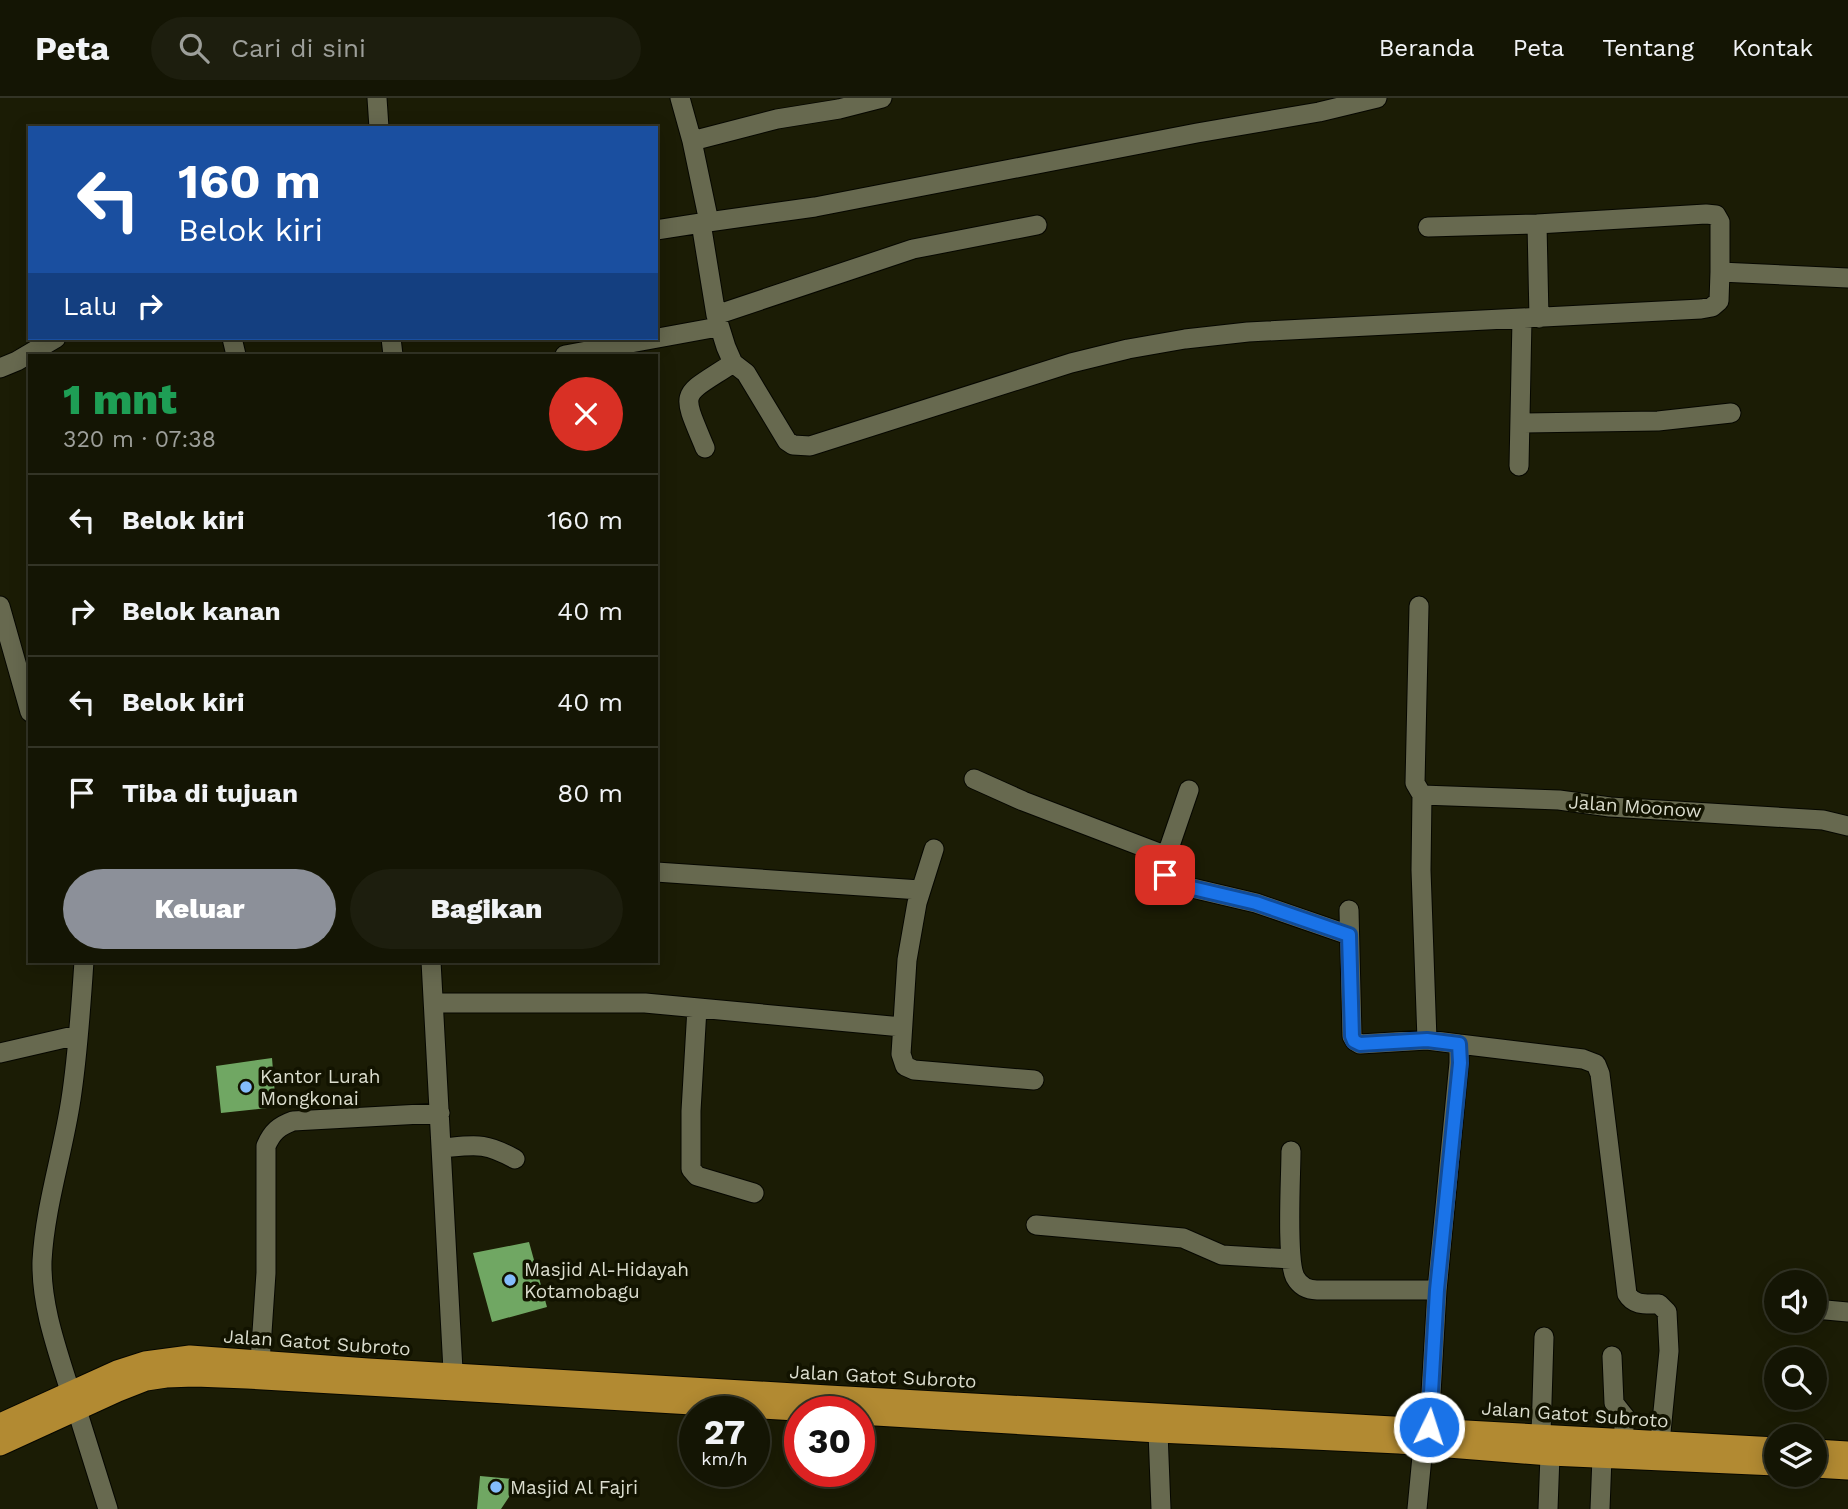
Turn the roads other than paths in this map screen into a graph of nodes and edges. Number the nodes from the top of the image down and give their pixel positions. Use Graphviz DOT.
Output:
graph roads {
  1 [pos="377,98"];
  2 [pos="680,98"];
  3 [pos="882,98"];
  4 [pos="1377,98"];
  5 [pos="379,126"];
  6 [pos="692,141"];
  7 [pos="705,222"];
  8 [pos="1537,224"];
  9 [pos="1037,225"];
  10 [pos="1428,227"];
  11 [pos="658,230"];
  12 [pos="1720,272"];
  13 [pos="1848,278"];
  14 [pos="1530,319"];
  15 [pos="717,321"];
  16 [pos="658,334"];
  17 [pos="53,340"];
  18 [pos="632,340"];
  19 [pos="29,354"];
  20 [pos="569,354"];
  21 [pos="28,355"];
  22 [pos="733,363"];
  23 [pos="0,368"];
  24 [pos="1731,413"];
  25 [pos="1522,423"];
  26 [pos="705,448"];
  27 [pos="1519,466"];
  28 [pos="0,606"];
  29 [pos="1419,606"];
  30 [pos="28,705"];
  31 [pos="974,779"];
  32 [pos="1189,790"];
  33 [pos="1422,795"];
  34 [pos="1848,826"];
  35 [pos="934,849"];
  36 [pos="1167,856"];
  37 [pos="658,872"];
  38 [pos="920,890"];
  39 [pos="1349,910"];
  40 [pos="1349,935"];
  41 [pos="84,963"];
  42 [pos="432,963"];
  43 [pos="433,1003"];
  44 [pos="696,1008"];
  45 [pos="902,1027"];
  46 [pos="78,1035"];
  47 [pos="1427,1040"];
  48 [pos="1459,1044"];
  49 [pos="0,1053"];
  50 [pos="1034,1080"];
  51 [pos="440,1113"];
  52 [pos="442,1148"];
  53 [pos="1291,1151"];
  54 [pos="515,1159"];
  55 [pos="754,1193"];
  56 [pos="1036,1226"];
  57 [pos="1291,1259"];
  58 [pos="1437,1290"];
  59 [pos="1827,1310"];
  60 [pos="1848,1312"];
  61 [pos="1544,1337"];
  62 [pos="1612,1356"];
  63 [pos="260,1362"];
  64 [pos="453,1382"];
  65 [pos="73,1401"];
  66 [pos="784,1408"];
  67 [pos="875,1415"];
  68 [pos="0,1424"];
  69 [pos="1158,1432"];
  70 [pos="1541,1434"];
  71 [pos="1623,1439"];
  72 [pos="1426,1440"];
  73 [pos="1660,1442"];
  74 [pos="0,1445"];
  75 [pos="1764,1447"];
  76 [pos="1827,1451"];
  77 [pos="1848,1452"];
  78 [pos="1550,1455"];
  79 [pos="1602,1457"];
  80 [pos="1764,1464"];
  81 [pos="1827,1468"];
  82 [pos="1848,1469"];
  83 [pos="108,1509"];
  84 [pos="1161,1509"];
  85 [pos="1417,1509"];
  86 [pos="1548,1509"];
  87 [pos="1600,1509"];
  1 -- 5 [label="street"];
  2 -- 6 [label="street"];
  3 -- 6 [label="street"];
  4 -- 7 [label="street"];
  6 -- 7 [label="street"];
  7 -- 11 [label="street"];
  7 -- 15 [label="street"];
  8 -- 10 [label="street"];
  8 -- 12 [label="street"];
  8 -- 14 [label="street"];
  9 -- 15 [label="street"];
  12 -- 13 [label="street"];
  12 -- 14 [label="street"];
  14 -- 22 [label="street"];
  14 -- 25 [label="street"];
  15 -- 16 [label="street"];
  15 -- 22 [label="street"];
  17 -- 19 [label="street"];
  18 -- 20 [label="street"];
  21 -- 23 [label="street"];
  22 -- 26 [label="street"];
  24 -- 25 [label="street"];
  25 -- 27 [label="street"];
  28 -- 30 [label="street"];
  29 -- 33 [label="street"];
  31 -- 36 [label="street"];
  32 -- 36 [label="street"];
  33 -- 34 [label="street, Jalan Moonow"];
  33 -- 47 [label="street"];
  35 -- 38 [label="street"];
  36 -- 40 [label="street"];
  37 -- 38 [label="street"];
  38 -- 45 [label="street"];
  39 -- 40 [label="street"];
  40 -- 47 [label="street"];
  41 -- 46 [label="street"];
  42 -- 43 [label="street"];
  43 -- 44 [label="street"];
  43 -- 51 [label="street"];
  44 -- 45 [label="street"];
  44 -- 55 [label="street"];
  45 -- 50 [label="street"];
  46 -- 49 [label="street"];
  46 -- 65 [label="street"];
  47 -- 48 [label="street"];
  48 -- 58 [label="street"];
  48 -- 73 [label="street"];
  51 -- 52 [label="street"];
  51 -- 63 [label="street"];
  52 -- 54 [label="street"];
  52 -- 64 [label="street"];
  53 -- 57 [label="street"];
  56 -- 57 [label="street"];
  57 -- 58 [label="street"];
  58 -- 72 [label="street"];
  59 -- 60 [label="street"];
  61 -- 70 [label="street"];
  62 -- 71 [label="street"];
  63 -- 64 [label="highway, Jalan Gatot Subroto"];
  63 -- 65 [label="highway, Jalan Gatot Subroto"];
  64 -- 65 [label="highway, Jalan Gatot Subroto"];
  64 -- 66 [label="highway, Jalan Gatot Subroto"];
  64 -- 72 [label="highway, Jalan Gatot Subroto"];
  65 -- 68 [label="highway, Jalan Gatot Subroto"];
  65 -- 74 [label="highway, Jalan Gatot Subroto"];
  65 -- 83 [label="street"];
  67 -- 69 [label="highway, Jalan Gatot Subroto"];
  69 -- 72 [label="highway, Jalan Gatot Subroto"];
  69 -- 84 [label="street"];
  70 -- 71 [label="highway, Jalan Gatot Subroto"];
  70 -- 72 [label="highway, Jalan Gatot Subroto"];
  71 -- 73 [label="highway, Jalan Gatot Subroto"];
  72 -- 78 [label="highway, Jalan Gatot Subroto"];
  72 -- 85 [label="street"];
  73 -- 75 [label="highway, Jalan Gatot Subroto"];
  76 -- 77 [label="highway"];
  78 -- 79 [label="highway, Jalan Gatot Subroto"];
  78 -- 86 [label="street"];
  79 -- 80 [label="highway, Jalan Gatot Subroto"];
  79 -- 87 [label="street"];
  81 -- 82 [label="highway"];
}
